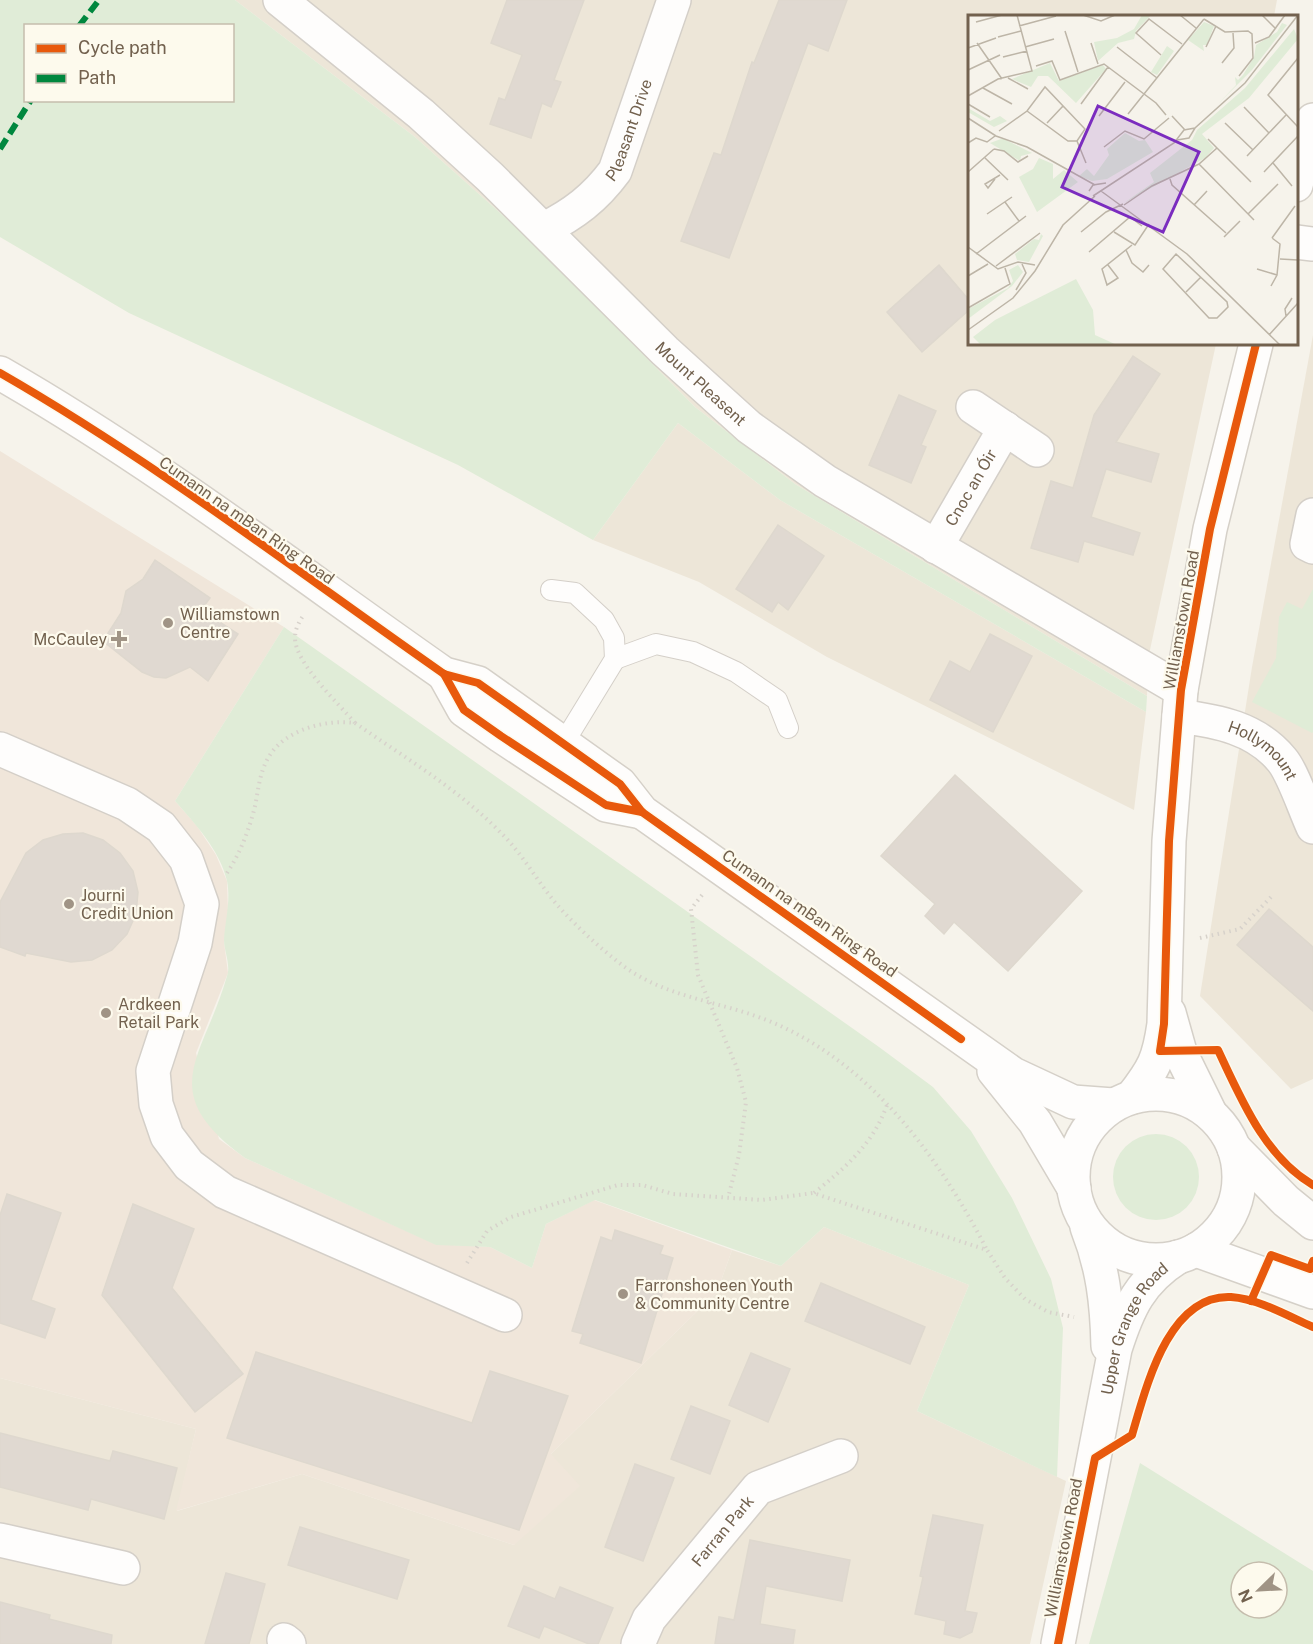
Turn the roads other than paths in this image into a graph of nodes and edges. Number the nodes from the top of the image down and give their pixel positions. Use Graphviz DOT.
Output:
graph roads {
  1 [pos="280,0"];
  2 [pos="674,0"];
  3 [pos="1313,120"];
  4 [pos="1298,177"];
  5 [pos="544,229"];
  6 [pos="1298,242"];
  7 [pos="1313,244"];
  8 [pos="1256,345"];
  9 [pos="0,373"];
  10 [pos="973,407"];
  11 [pos="1005,428"];
  12 [pos="1037,450"];
  13 [pos="1313,515"];
  14 [pos="936,547"];
  15 [pos="1313,547"];
  16 [pos="551,590"];
  17 [pos="615,659"];
  18 [pos="444,674"];
  19 [pos="1180,703"];
  20 [pos="788,728"];
  21 [pos="563,744"];
  22 [pos="0,749"];
  23 [pos="642,812"];
  24 [pos="1313,827"];
  25 [pos="1165,988"];
  26 [pos="962,1039"];
  27 [pos="1122,1101"];
  28 [pos="1210,1113"];
  29 [pos="1234,1148"];
  30 [pos="1077,1200"];
  31 [pos="1313,1223"];
  32 [pos="1187,1254"];
  33 [pos="1313,1292"];
  34 [pos="505,1316"];
  35 [pos="1107,1381"];
  36 [pos="841,1456"];
  37 [pos="0,1540"];
  38 [pos="123,1568"];
  39 [pos="638,1644"];
  40 [pos="1058,1644"];
  1 -- 5 [label="street, Mount Pleasent"];
  2 -- 5 [label="street, Pleasant Drive"];
  3 -- 4 [label="street"];
  5 -- 14 [label="street, Mount Pleasent"];
  6 -- 7 [label="street"];
  8 -- 19 [label="street, Williamstown Road"];
  9 -- 18 [label="street, Cumann na mBan Ring Road"];
  10 -- 11 [label="street"];
  11 -- 12 [label="street"];
  11 -- 14 [label="street, Cnoc an Óir"];
  13 -- 15 [label="street"];
  14 -- 19 [label="street, Mount Pleasent"];
  16 -- 17 [label="lane"];
  17 -- 20 [label="lane"];
  17 -- 21 [label="lane"];
  18 -- 21 [label="street, Cumann na mBan Ring Road"];
  18 -- 23 [label="street, Cumann na mBan Ring Road"];
  19 -- 24 [label="street, Hollymount"];
  19 -- 25 [label="street, Williamstown Road"];
  21 -- 23 [label="street, Cumann na mBan Ring Road"];
  22 -- 34 [label="street"];
  23 -- 26 [label="street, Cumann na mBan Ring Road"];
  25 -- 27 [label="street, Williamstown Road"];
  25 -- 28 [label="street, Williamstown Road"];
  26 -- 27 [label="street, Cumann na mBan Ring Road"];
  26 -- 30 [label="street, Cumann na mBan Ring Road"];
  27 -- 28 [label="street"];
  27 -- 30 [label="street"];
  28 -- 29 [label="street"];
  29 -- 31 [label="street"];
  29 -- 32 [label="street"];
  30 -- 32 [label="street"];
  30 -- 35 [label="street, Upper Grange Road"];
  32 -- 33 [label="street"];
  32 -- 35 [label="street, Upper Grange Road"];
  35 -- 40 [label="street, Williamstown Road"];
  36 -- 39 [label="street, Farran Park"];
  37 -- 38 [label="street"];
}
